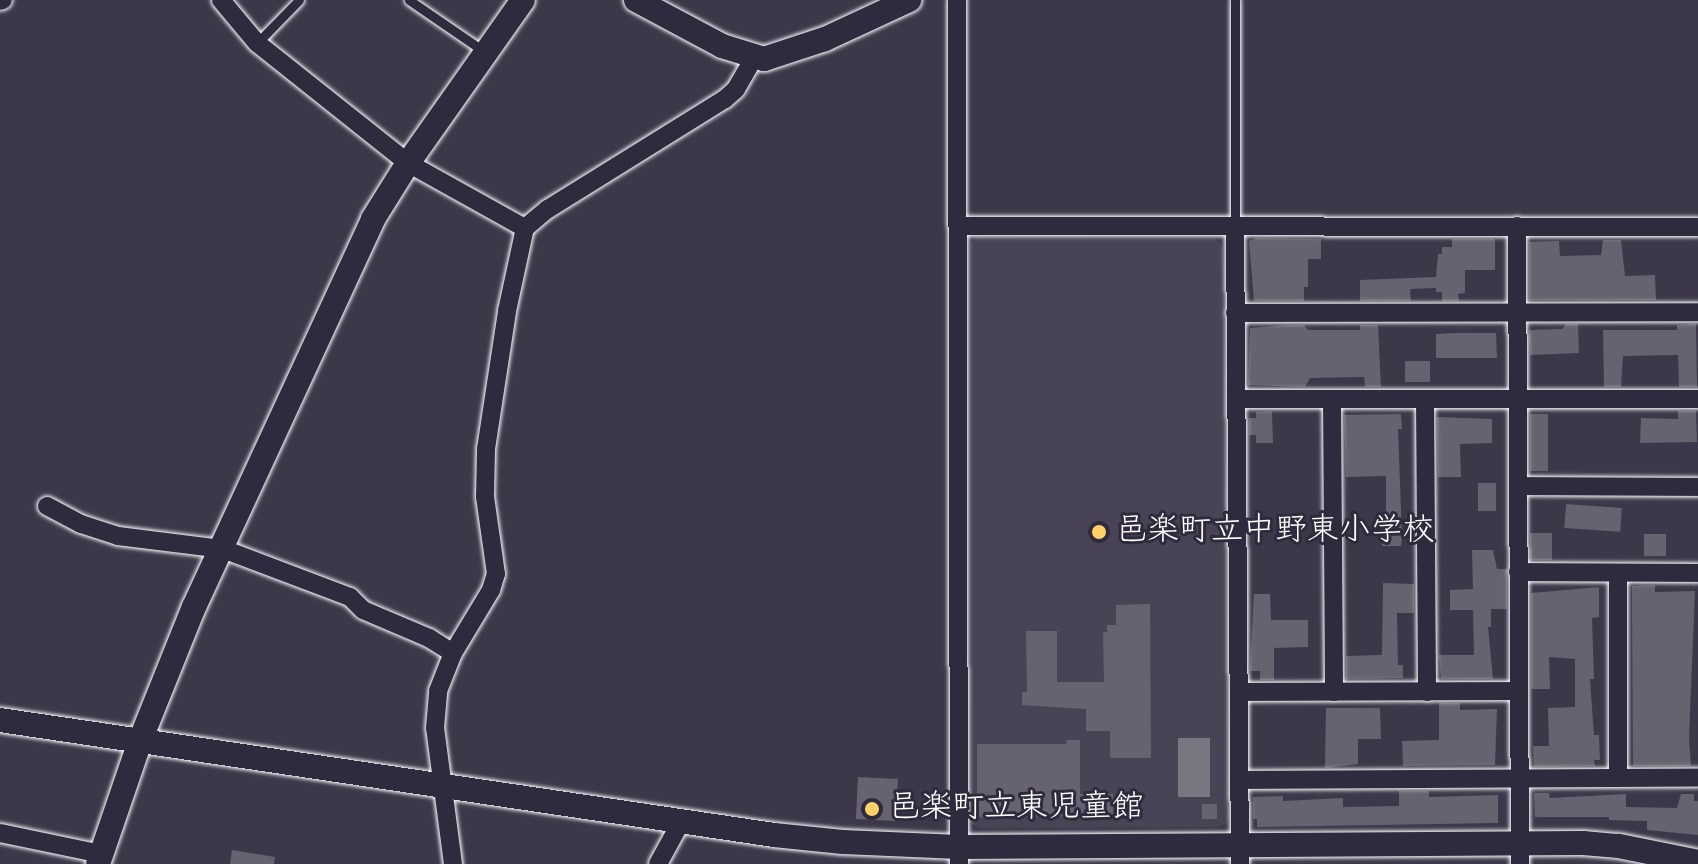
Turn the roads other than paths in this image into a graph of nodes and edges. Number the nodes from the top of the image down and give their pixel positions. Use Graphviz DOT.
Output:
graph roads {
  1 [pos="221,0"];
  2 [pos="299,0"];
  3 [pos="409,0"];
  4 [pos="523,0"];
  5 [pos="636,0"];
  6 [pos="909,0"];
  7 [pos="957,0"];
  8 [pos="1235,0"];
  9 [pos="257,43"];
  10 [pos="486,53"];
  11 [pos="754,58"];
  12 [pos="408,163"];
  13 [pos="958,226"];
  14 [pos="1517,226"];
  15 [pos="1235,227"];
  16 [pos="1698,227"];
  17 [pos="525,228"];
  18 [pos="1698,312"];
  19 [pos="1235,313"];
  20 [pos="1518,313"];
  21 [pos="1236,399"];
  22 [pos="1332,399"];
  23 [pos="1425,399"];
  24 [pos="1518,399"];
  25 [pos="1698,399"];
  26 [pos="1518,486"];
  27 [pos="1698,487"];
  28 [pos="47,506"];
  29 [pos="223,549"];
  30 [pos="1518,572"];
  31 [pos="1618,573"];
  32 [pos="1698,573"];
  33 [pos="453,653"];
  34 [pos="1517,691"];
  35 [pos="1239,692"];
  36 [pos="1334,692"];
  37 [pos="1427,692"];
  38 [pos="0,720"];
  39 [pos="140,741"];
  40 [pos="1618,778"];
  41 [pos="1698,778"];
  42 [pos="1517,779"];
  43 [pos="1240,780"];
  44 [pos="443,784"];
  45 [pos="682,820"];
  46 [pos="0,833"];
  47 [pos="1520,853"];
  48 [pos="959,855"];
  49 [pos="1240,855"];
  50 [pos="99,859"];
  51 [pos="1698,862"];
  52 [pos="453,864"];
  53 [pos="658,864"];
  1 -- 9 [label="street"];
  2 -- 9 [label="lane"];
  3 -- 10 [label="lane"];
  4 -- 10 [label="street"];
  5 -- 11 [label="street"];
  6 -- 11 [label="street"];
  7 -- 13 [label="street"];
  8 -- 15 [label="lane"];
  9 -- 12 [label="street"];
  10 -- 12 [label="street"];
  11 -- 17 [label="street"];
  12 -- 17 [label="street"];
  12 -- 29 [label="street"];
  13 -- 15 [label="street"];
  13 -- 48 [label="street"];
  14 -- 15 [label="street"];
  14 -- 16 [label="street"];
  14 -- 20 [label="street"];
  15 -- 19 [label="street"];
  17 -- 33 [label="street"];
  18 -- 20 [label="street"];
  19 -- 20 [label="street"];
  19 -- 21 [label="street"];
  20 -- 24 [label="street"];
  21 -- 22 [label="street"];
  21 -- 35 [label="street"];
  22 -- 23 [label="street"];
  22 -- 36 [label="street"];
  23 -- 24 [label="street"];
  23 -- 37 [label="street"];
  24 -- 25 [label="street"];
  24 -- 26 [label="street"];
  26 -- 27 [label="street"];
  26 -- 30 [label="street"];
  28 -- 29 [label="street"];
  29 -- 33 [label="street"];
  29 -- 39 [label="street"];
  30 -- 31 [label="street"];
  30 -- 34 [label="street"];
  31 -- 32 [label="street"];
  31 -- 40 [label="street"];
  33 -- 44 [label="street"];
  34 -- 37 [label="street"];
  34 -- 42 [label="street"];
  35 -- 36 [label="street"];
  35 -- 43 [label="street"];
  36 -- 37 [label="street"];
  38 -- 39 [label="street"];
  39 -- 44 [label="street"];
  39 -- 50 [label="street"];
  40 -- 41 [label="street"];
  40 -- 42 [label="street"];
  42 -- 43 [label="street"];
  42 -- 47 [label="street"];
  43 -- 49 [label="street"];
  44 -- 45 [label="street"];
  44 -- 52 [label="street"];
  45 -- 48 [label="street"];
  45 -- 53 [label="street"];
  46 -- 50 [label="street"];
  47 -- 49 [label="street"];
  47 -- 51 [label="street"];
  48 -- 49 [label="street"];
}
